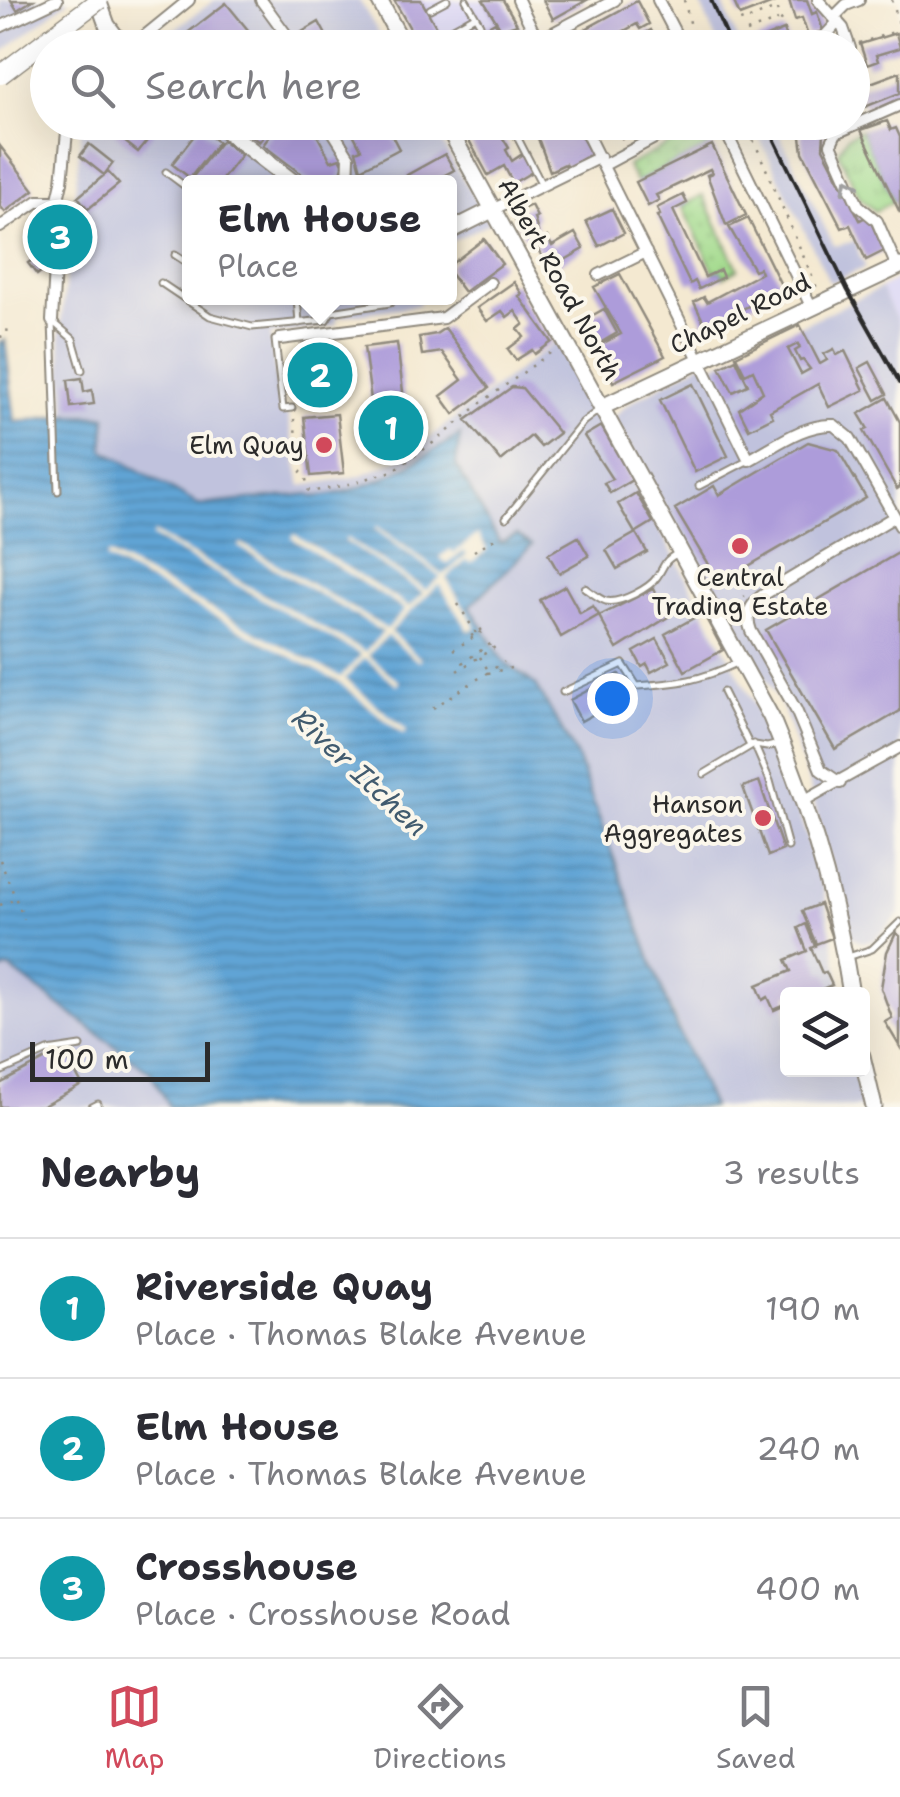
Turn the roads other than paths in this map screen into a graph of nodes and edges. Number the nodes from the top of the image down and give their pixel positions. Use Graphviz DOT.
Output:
graph roads {
  1 [pos="55,0"];
  2 [pos="99,0"];
  3 [pos="189,0"];
  4 [pos="261,0"];
  5 [pos="379,0"];
  6 [pos="447,0"];
  7 [pos="466,0"];
  8 [pos="518,0"];
  9 [pos="615,0"];
  10 [pos="658,0"];
  11 [pos="818,0"];
  12 [pos="859,0"];
  13 [pos="430,9"];
  14 [pos="475,16"];
  15 [pos="836,20"];
  16 [pos="480,24"];
  17 [pos="0,27"];
  18 [pos="59,30"];
  19 [pos="113,30"];
  20 [pos="150,30"];
  21 [pos="283,30"];
  22 [pos="395,30"];
  23 [pos="451,30"];
  24 [pos="533,30"];
  25 [pos="564,30"];
  26 [pos="674,30"];
  27 [pos="829,30"];
  28 [pos="841,30"];
  29 [pos="30,52"];
  30 [pos="0,75"];
  31 [pos="900,105"];
  32 [pos="870,118"];
  33 [pos="66,140"];
  34 [pos="234,140"];
  35 [pos="338,140"];
  36 [pos="455,140"];
  37 [pos="519,140"];
  38 [pos="591,140"];
  39 [pos="646,140"];
  40 [pos="731,140"];
  41 [pos="833,140"];
  42 [pos="602,161"];
  43 [pos="166,172"];
  44 [pos="271,175"];
  45 [pos="348,175"];
  46 [pos="182,184"];
  47 [pos="542,185"];
  48 [pos="58,201"];
  49 [pos="492,210"];
  50 [pos="79,214"];
  51 [pos="0,227"];
  52 [pos="457,228"];
  53 [pos="646,252"];
  54 [pos="176,256"];
  55 [pos="182,260"];
  56 [pos="898,267"];
  57 [pos="599,274"];
  58 [pos="161,283"];
  59 [pos="490,283"];
  60 [pos="182,297"];
  61 [pos="817,303"];
  62 [pos="194,305"];
  63 [pos="298,305"];
  64 [pos="377,305"];
  65 [pos="453,305"];
  66 [pos="456,309"];
  67 [pos="52,322"];
  68 [pos="300,323"];
  69 [pos="280,339"];
  70 [pos="700,359"];
  71 [pos="82,370"];
  72 [pos="602,407"];
  73 [pos="292,408"];
  74 [pos="749,460"];
  75 [pos="699,486"];
  76 [pos="58,490"];
  77 [pos="506,518"];
  78 [pos="897,522"];
  79 [pos="680,552"];
  80 [pos="585,588"];
  81 [pos="741,660"];
  82 [pos="563,692"];
  83 [pos="723,692"];
  84 [pos="782,743"];
  85 [pos="754,744"];
  86 [pos="900,747"];
  87 [pos="704,774"];
  88 [pos="840,783"];
  89 [pos="805,800"];
  90 [pos="788,847"];
  91 [pos="900,922"];
  92 [pos="845,958"];
  93 [pos="850,987"];
  94 [pos="81,1046"];
  95 [pos="0,1072"];
  96 [pos="867,1077"];
  97 [pos="874,1107"];
  1 -- 17 [label="street"];
  2 -- 18 [label="main road, bridge"];
  2 -- 19 [label="main road"];
  3 -- 20 [label="street"];
  4 -- 21 [label="street"];
  5 -- 22 [label="main road"];
  6 -- 13 [label="lane"];
  7 -- 14 [label="lane"];
  8 -- 24 [label="street"];
  9 -- 25 [label="street"];
  10 -- 26 [label="street"];
  11 -- 15 [label="street"];
  12 -- 15 [label="street"];
  14 -- 16 [label="lane"];
  14 -- 23 [label="lane"];
  15 -- 27 [label="street"];
  15 -- 28 [label="street"];
  29 -- 30 [label="main road, bridge"];
  32 -- 31 [label="street, one-way"];
  33 -- 48 [label="street"];
  34 -- 44 [label="main road"];
  35 -- 45 [label="street"];
  36 -- 49 [label="main road, Albert Road North"];
  37 -- 47 [label="lane"];
  38 -- 42 [label="street"];
  39 -- 42 [label="street"];
  40 -- 61 [label="street"];
  56 -- 41 [label="street, one-way"];
  42 -- 47 [label="street"];
  42 -- 53 [label="street"];
  43 -- 46 [label="lane"];
  47 -- 49 [label="street"];
  48 -- 50 [label="lane"];
  48 -- 51 [label="street"];
  48 -- 67 [label="street"];
  49 -- 52 [label="main road"];
  49 -- 72 [label="main road, Albert Road North"];
  53 -- 57 [label="street"];
  53 -- 70 [label="street"];
  54 -- 55 [label="lane"];
  56 -- 61 [label="main road, Chapel Road"];
  58 -- 60 [label="lane"];
  59 -- 66 [label="street"];
  61 -- 70 [label="main road, Chapel Road"];
  62 -- 68 [label="lane"];
  63 -- 68 [label="lane"];
  64 -- 68 [label="lane"];
  65 -- 66 [label="street"];
  66 -- 69 [label="street"];
  67 -- 71 [label="lane"];
  67 -- 76 [label="lane"];
  69 -- 73 [label="lane"];
  70 -- 72 [label="main road, Chapel Road"];
  70 -- 74 [label="street"];
  72 -- 77 [label="lane"];
  72 -- 79 [label="main road, Albert Road North"];
  74 -- 75 [label="lane"];
  74 -- 78 [label="street"];
  78 -- 88 [label="street"];
  79 -- 80 [label="lane"];
  79 -- 81 [label="main road, Albert Road North"];
  81 -- 82 [label="lane"];
  81 -- 84 [label="main road, Albert Road North"];
  83 -- 85 [label="lane"];
  84 -- 85 [label="lane"];
  84 -- 89 [label="main road, Albert Road North"];
  85 -- 87 [label="lane"];
  85 -- 90 [label="lane"];
  86 -- 88 [label="street"];
  88 -- 89 [label="street"];
  89 -- 92 [label="main road, Albert Road North"];
  91 -- 92 [label="lane"];
  92 -- 93 [label="main road, Albert Road North"];
  94 -- 95 [label="lane"];
  96 -- 97 [label="main road"];
}
